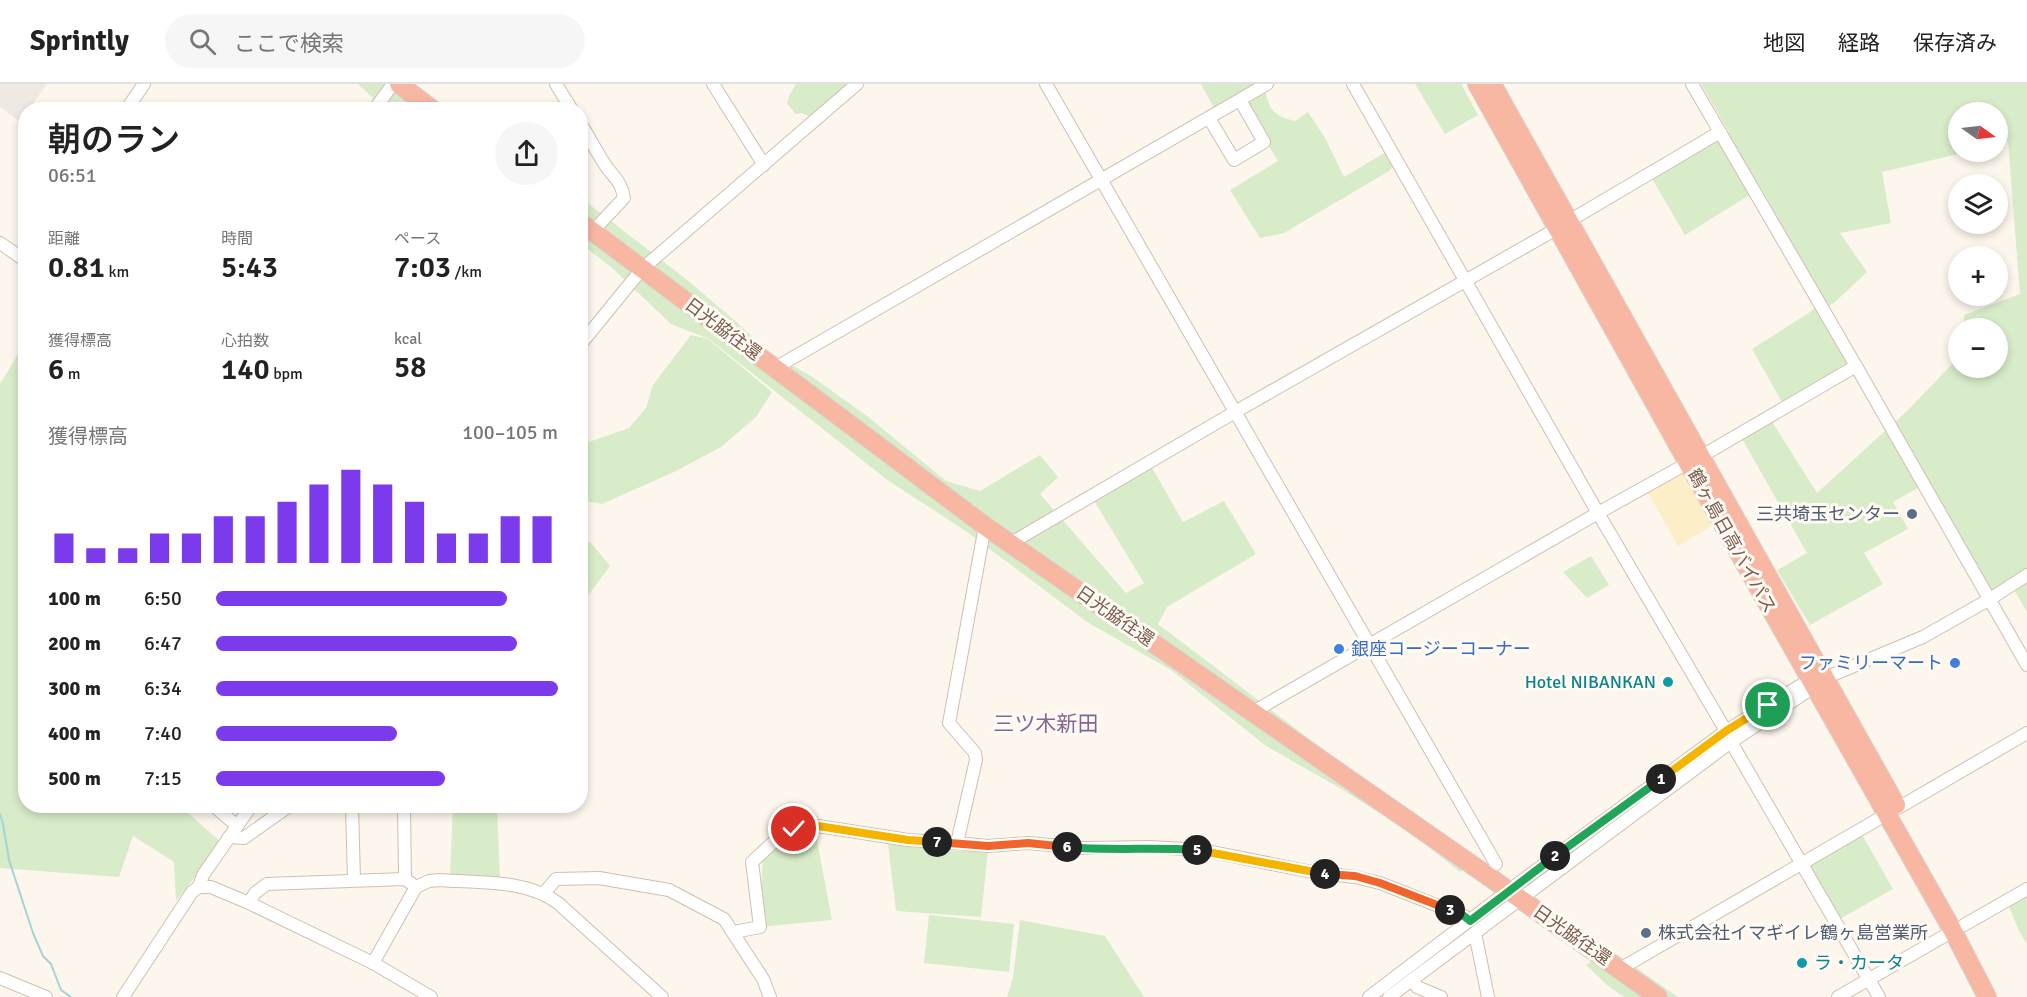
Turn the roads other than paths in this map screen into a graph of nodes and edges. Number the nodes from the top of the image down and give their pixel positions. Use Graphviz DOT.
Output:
graph roads {
  1 [pos="144,84"];
  2 [pos="556,84"];
  3 [pos="714,84"];
  4 [pos="857,84"];
  5 [pos="1046,84"];
  6 [pos="1267,84"];
  7 [pos="1353,84"];
  8 [pos="1477,84"];
  9 [pos="1492,84"];
  10 [pos="1692,84"];
  11 [pos="404,86"];
  12 [pos="1240,100"];
  13 [pos="132,102"];
  14 [pos="384,102"];
  15 [pos="423,102"];
  16 [pos="567,102"];
  17 [pos="1209,117"];
  18 [pos="1720,132"];
  19 [pos="588,136"];
  20 [pos="764,165"];
  21 [pos="1101,180"];
  22 [pos="1563,225"];
  23 [pos="588,226"];
  24 [pos="588,228"];
  25 [pos="0,243"];
  26 [pos="18,253"];
  27 [pos="642,269"];
  28 [pos="1466,280"];
  29 [pos="588,335"];
  30 [pos="1856,366"];
  31 [pos="775,368"];
  32 [pos="1235,412"];
  33 [pos="1694,460"];
  34 [pos="1598,513"];
  35 [pos="986,526"];
  36 [pos="1011,543"];
  37 [pos="2027,575"];
  38 [pos="1990,599"];
  39 [pos="1369,646"];
  40 [pos="2027,665"];
  41 [pos="1818,682"];
  42 [pos="1253,712"];
  43 [pos="2027,733"];
  44 [pos="1728,736"];
  45 [pos="1893,812"];
  46 [pos="222,813"];
  47 [pos="246,813"];
  48 [pos="279,813"];
  49 [pos="352,813"];
  50 [pos="404,813"];
  51 [pos="237,826"];
  52 [pos="229,837"];
  53 [pos="957,843"];
  54 [pos="1496,864"];
  55 [pos="1801,864"];
  56 [pos="405,879"];
  57 [pos="354,880"];
  58 [pos="199,887"];
  59 [pos="416,887"];
  60 [pos="2027,889"];
  61 [pos="544,893"];
  62 [pos="1514,895"];
  63 [pos="249,903"];
  64 [pos="1470,921"];
  65 [pos="1959,928"];
  66 [pos="734,932"];
  67 [pos="1475,933"];
  68 [pos="373,963"];
  69 [pos="1620,969"];
  70 [pos="0,978"];
  71 [pos="1869,979"];
  72 [pos="1412,980"];
  73 [pos="45,997"];
  74 [pos="123,997"];
  75 [pos="431,997"];
  76 [pos="662,997"];
  77 [pos="770,997"];
  78 [pos="1369,997"];
  79 [pos="1389,997"];
  80 [pos="1441,997"];
  81 [pos="1488,997"];
  82 [pos="1658,997"];
  83 [pos="1838,997"];
  84 [pos="1880,997"];
  85 [pos="1987,997"];
  86 [pos="2000,997"];
  1 -- 13 [label="street"];
  2 -- 16 [label="street"];
  3 -- 20 [label="street"];
  4 -- 20 [label="street"];
  5 -- 21 [label="street"];
  6 -- 12 [label="street"];
  7 -- 28 [label="street"];
  8 -- 22 [label="highway, 鶴ヶ島日高バイパス"];
  9 -- 22 [label="highway, 鶴ヶ島日高バイパス"];
  10 -- 18 [label="street"];
  11 -- 14 [label="street"];
  11 -- 15 [label="highway"];
  12 -- 17 [label="street"];
  12 -- 17 [label="street"];
  17 -- 21 [label="street"];
  18 -- 22 [label="street"];
  18 -- 30 [label="street"];
  19 -- 23 [label="street"];
  20 -- 27 [label="street"];
  21 -- 31 [label="street"];
  21 -- 32 [label="street"];
  22 -- 28 [label="street"];
  22 -- 33 [label="highway, 鶴ヶ島日高バイパス"];
  24 -- 27 [label="highway, 日光脇往還"];
  25 -- 26 [label="street"];
  27 -- 29 [label="street"];
  27 -- 31 [label="highway, 日光脇往還"];
  28 -- 32 [label="street"];
  28 -- 34 [label="street"];
  30 -- 33 [label="street"];
  30 -- 38 [label="street"];
  31 -- 35 [label="highway, 日光脇往還"];
  32 -- 36 [label="street"];
  32 -- 39 [label="street"];
  33 -- 34 [label="street"];
  33 -- 41 [label="highway, 鶴ヶ島日高バイパス"];
  34 -- 39 [label="street"];
  34 -- 44 [label="street"];
  35 -- 36 [label="highway, 日光脇往還"];
  35 -- 53 [label="street"];
  36 -- 42 [label="highway, 日光脇往還"];
  37 -- 38 [label="street"];
  38 -- 40 [label="street"];
  38 -- 41 [label="street"];
  39 -- 42 [label="street"];
  39 -- 54 [label="street"];
  41 -- 44 [label="street"];
  41 -- 45 [label="highway, 鶴ヶ島日高バイパス"];
  42 -- 62 [label="highway, 日光脇往還"];
  43 -- 45 [label="street"];
  44 -- 55 [label="street"];
  44 -- 62 [label="street"];
  45 -- 55 [label="street"];
  45 -- 65 [label="highway, 鶴ヶ島日高バイパス"];
  46 -- 51 [label="street"];
  47 -- 51 [label="street"];
  48 -- 52 [label="street"];
  49 -- 57 [label="street"];
  50 -- 56 [label="street"];
  51 -- 52 [label="street"];
  52 -- 58 [label="street"];
  53 -- 64 [label="street"];
  53 -- 66 [label="street"];
  55 -- 69 [label="street"];
  55 -- 71 [label="street"];
  56 -- 57 [label="street"];
  56 -- 59 [label="street"];
  57 -- 63 [label="street"];
  58 -- 63 [label="street"];
  58 -- 74 [label="street"];
  59 -- 61 [label="street"];
  59 -- 68 [label="street"];
  60 -- 65 [label="street"];
  61 -- 66 [label="street"];
  61 -- 76 [label="street"];
  62 -- 64 [label="street"];
  62 -- 67 [label="street"];
  62 -- 69 [label="highway, 日光脇往還"];
  63 -- 68 [label="street"];
  64 -- 78 [label="street"];
  65 -- 71 [label="street"];
  65 -- 85 [label="highway, 鶴ヶ島日高バイパス"];
  65 -- 86 [label="highway, 鶴ヶ島日高バイパス"];
  66 -- 77 [label="street"];
  67 -- 72 [label="street"];
  67 -- 81 [label="street"];
  68 -- 75 [label="street"];
  69 -- 82 [label="highway, 日光脇往還"];
  70 -- 73 [label="street"];
  71 -- 83 [label="street"];
  71 -- 84 [label="street"];
  72 -- 79 [label="street"];
  72 -- 80 [label="street"];
}
